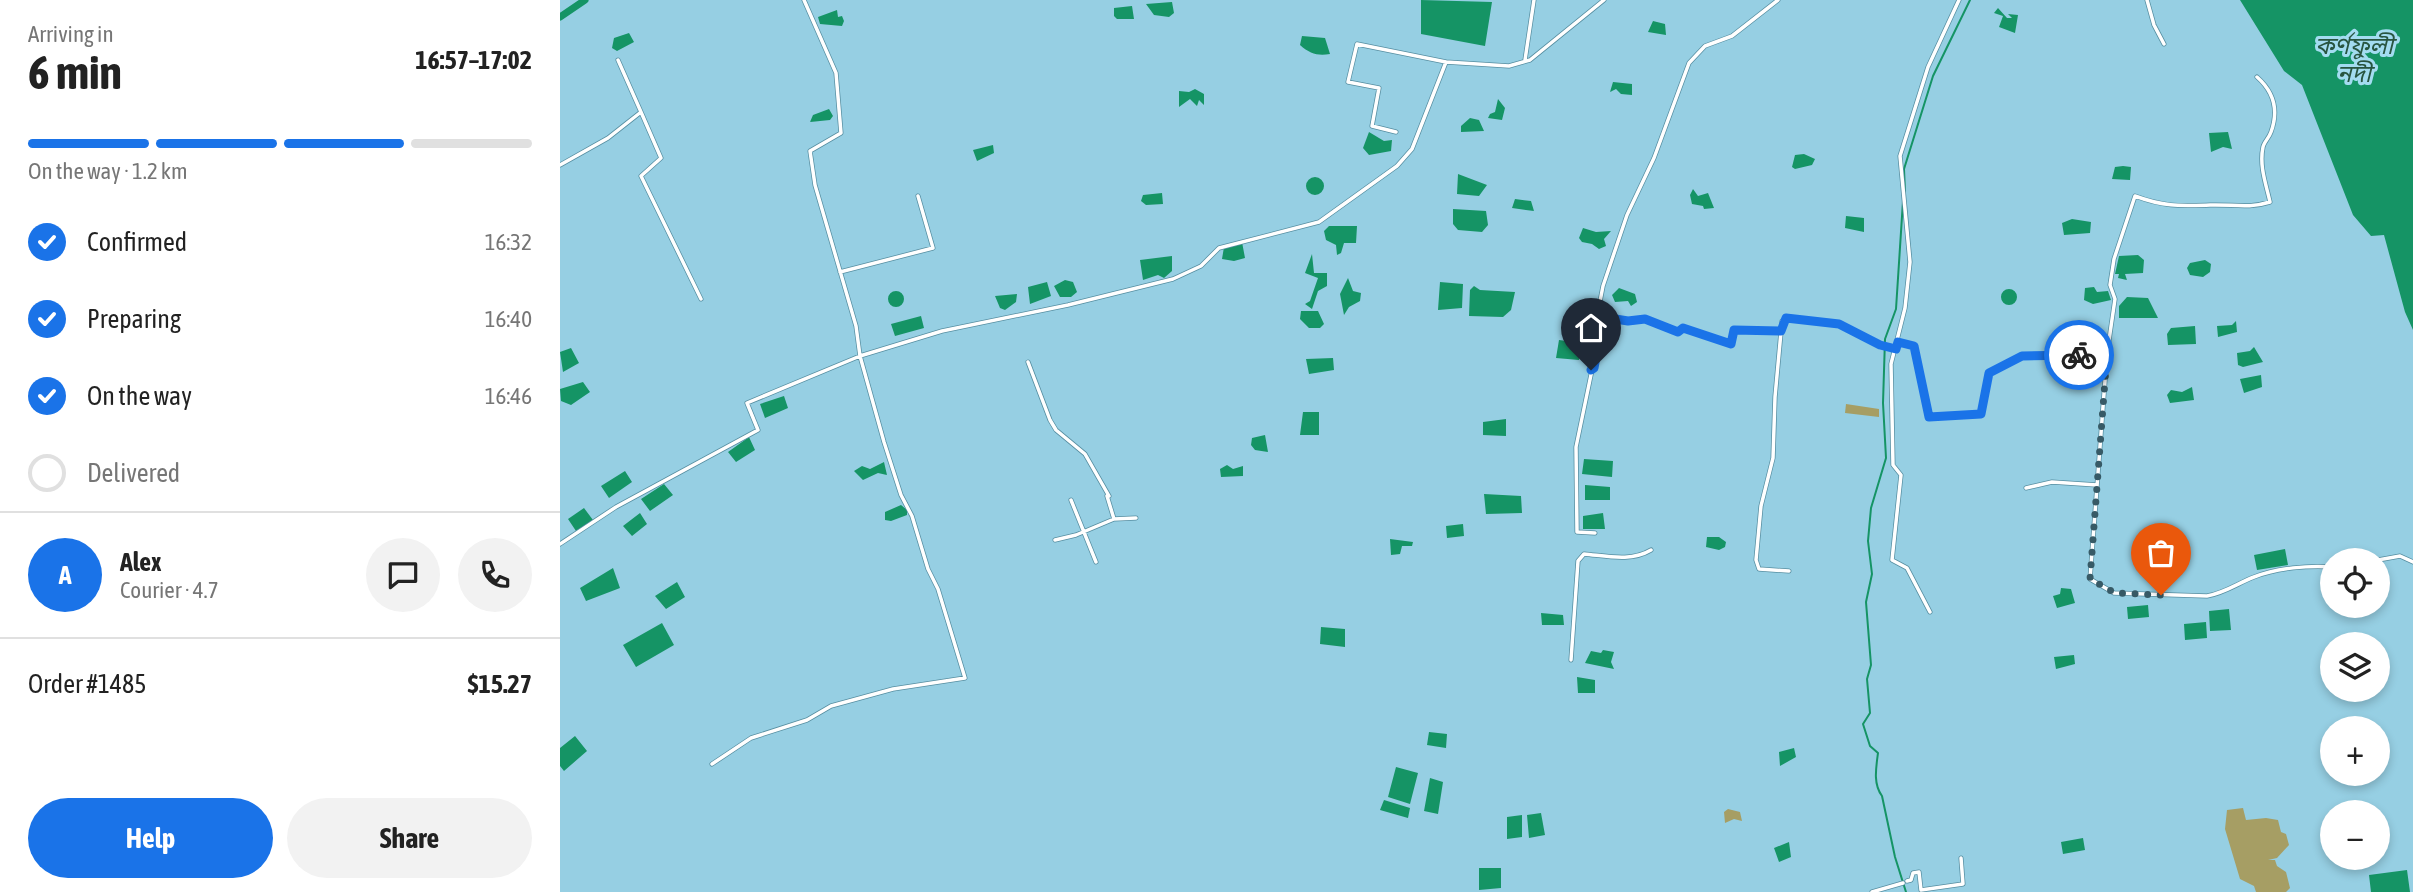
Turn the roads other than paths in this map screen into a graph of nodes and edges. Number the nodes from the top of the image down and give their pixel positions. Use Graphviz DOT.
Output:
graph roads {
  1 [pos="804,0"];
  2 [pos="1534,0"];
  3 [pos="1604,0"];
  4 [pos="1778,0"];
  5 [pos="1959,0"];
  6 [pos="2147,0"];
  7 [pos="2164,44"];
  8 [pos="618,60"];
  9 [pos="1525,61"];
  10 [pos="1446,62"];
  11 [pos="2257,77"];
  12 [pos="641,112"];
  13 [pos="1396,132"];
  14 [pos="560,165"];
  15 [pos="918,196"];
  16 [pos="840,272"];
  17 [pos="701,299"];
  18 [pos="1597,317"];
  19 [pos="1781,331"];
  20 [pos="1898,342"];
  21 [pos="1896,349"];
  22 [pos="2107,354"];
  23 [pos="860,356"];
  24 [pos="1028,362"];
  25 [pos="2096,485"];
  26 [pos="2026,488"];
  27 [pos="1070,500"];
  28 [pos="1136,518"];
  29 [pos="1114,519"];
  30 [pos="1083,531"];
  31 [pos="1595,533"];
  32 [pos="1055,540"];
  33 [pos="560,544"];
  34 [pos="1651,550"];
  35 [pos="2390,558"];
  36 [pos="1096,562"];
  37 [pos="2413,562"];
  38 [pos="2320,566"];
  39 [pos="1790,571"];
  40 [pos="1930,612"];
  41 [pos="1571,660"];
  42 [pos="712,764"];
  43 [pos="1961,858"];
  44 [pos="1872,892"];
  1 -- 16 [label="street"];
  2 -- 9 [label="street"];
  3 -- 9 [label="street"];
  4 -- 18 [label="street"];
  5 -- 20 [label="street"];
  6 -- 7 [label="street"];
  8 -- 12 [label="street"];
  9 -- 10 [label="street"];
  10 -- 13 [label="street"];
  10 -- 23 [label="street"];
  11 -- 22 [label="street"];
  12 -- 14 [label="street"];
  12 -- 17 [label="street"];
  15 -- 16 [label="street"];
  16 -- 23 [label="street"];
  19 -- 21 [label="street"];
  19 -- 31 [label="street"];
  19 -- 39 [label="street"];
  20 -- 21 [label="street"];
  20 -- 22 [label="street"];
  21 -- 40 [label="street"];
  22 -- 25 [label="street"];
  23 -- 33 [label="street"];
  23 -- 42 [label="street"];
  24 -- 29 [label="street"];
  25 -- 26 [label="street"];
  25 -- 38 [label="street"];
  27 -- 30 [label="street"];
  28 -- 29 [label="street"];
  29 -- 30 [label="street"];
  30 -- 32 [label="street"];
  30 -- 36 [label="street"];
  34 -- 41 [label="street"];
  35 -- 37 [label="street"];
  43 -- 44 [label="street"];
}
